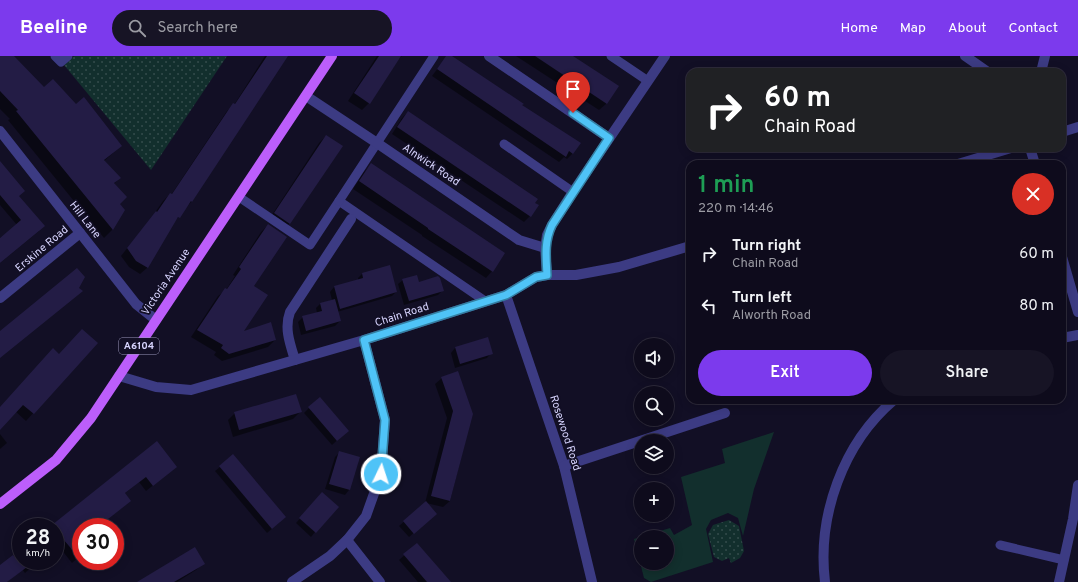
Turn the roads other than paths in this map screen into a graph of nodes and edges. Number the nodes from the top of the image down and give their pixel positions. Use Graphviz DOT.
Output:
graph roads {
  1 [pos="55,56"];
  2 [pos="68,56"];
  3 [pos="332,56"];
  4 [pos="434,56"];
  5 [pos="489,56"];
  6 [pos="612,56"];
  7 [pos="665,56"];
  8 [pos="965,56"];
  9 [pos="1045,56"];
  10 [pos="982,68"];
  11 [pos="1042,68"];
  12 [pos="648,81"];
  13 [pos="306,96"];
  14 [pos="1078,127"];
  15 [pos="0,131"];
  16 [pos="1066,131"];
  17 [pos="609,138"];
  18 [pos="377,143"];
  19 [pos="504,144"];
  20 [pos="998,152"];
  21 [pos="971,160"];
  22 [pos="573,192"];
  23 [pos="239,197"];
  24 [pos="339,201"];
  25 [pos="351,218"];
  26 [pos="80,233"];
  27 [pos="686,247"];
  28 [pos="545,248"];
  29 [pos="1066,271"];
  30 [pos="547,275"];
  31 [pos="506,295"];
  32 [pos="0,298"];
  33 [pos="485,301"];
  34 [pos="1078,312"];
  35 [pos="156,320"];
  36 [pos="1078,335"];
  37 [pos="1066,337"];
  38 [pos="364,340"];
  39 [pos="295,360"];
  40 [pos="119,376"];
  41 [pos="890,404"];
  42 [pos="725,413"];
  43 [pos="564,466"];
  44 [pos="1078,485"];
  45 [pos="0,504"];
  46 [pos="347,540"];
  47 [pos="1000,545"];
  48 [pos="1064,560"];
  49 [pos="292,582"];
  50 [pos="380,582"];
  51 [pos="592,582"];
  52 [pos="825,582"];
  53 [pos="1059,582"];
  1 -- 2 [label="lane"];
  3 -- 13 [label="main road, Victoria Avenue / A6104"];
  4 -- 18 [label="lane"];
  5 -- 17 [label="street"];
  6 -- 12 [label="lane"];
  7 -- 12 [label="street"];
  8 -- 10 [label="street"];
  9 -- 11 [label="street"];
  12 -- 17 [label="street"];
  13 -- 18 [label="street, Alnwick Road"];
  13 -- 23 [label="main road, Victoria Avenue / A6104"];
  14 -- 16 [label="street"];
  15 -- 26 [label="street, Hill Lane"];
  17 -- 22 [label="street"];
  18 -- 24 [label="lane"];
  18 -- 28 [label="street, Alnwick Road"];
  19 -- 22 [label="lane"];
  20 -- 21 [label="street"];
  22 -- 28 [label="street"];
  23 -- 24 [label="lane"];
  23 -- 35 [label="main road, Victoria Avenue / A6104"];
  24 -- 33 [label="lane"];
  25 -- 39 [label="street"];
  26 -- 32 [label="street, Erskine Road"];
  26 -- 35 [label="street, Hill Lane"];
  27 -- 30 [label="street, Chain Road"];
  28 -- 30 [label="street"];
  29 -- 34 [label="street"];
  30 -- 31 [label="street, Chain Road"];
  31 -- 33 [label="street, Chain Road"];
  31 -- 43 [label="street, Rosewood Road"];
  33 -- 38 [label="street, Chain Road"];
  35 -- 40 [label="main road, Victoria Avenue / A6104"];
  36 -- 37 [label="street"];
  38 -- 39 [label="street, Chain Road"];
  38 -- 46 [label="street"];
  39 -- 40 [label="street, Chain Road"];
  40 -- 45 [label="main road, Victoria Avenue / A6104"];
  41 -- 52 [label="street"];
  42 -- 43 [label="street"];
  43 -- 51 [label="street, Rosewood Road"];
  44 -- 48 [label="street"];
  46 -- 49 [label="street"];
  46 -- 50 [label="street"];
  47 -- 48 [label="lane"];
  48 -- 53 [label="street"];
}
